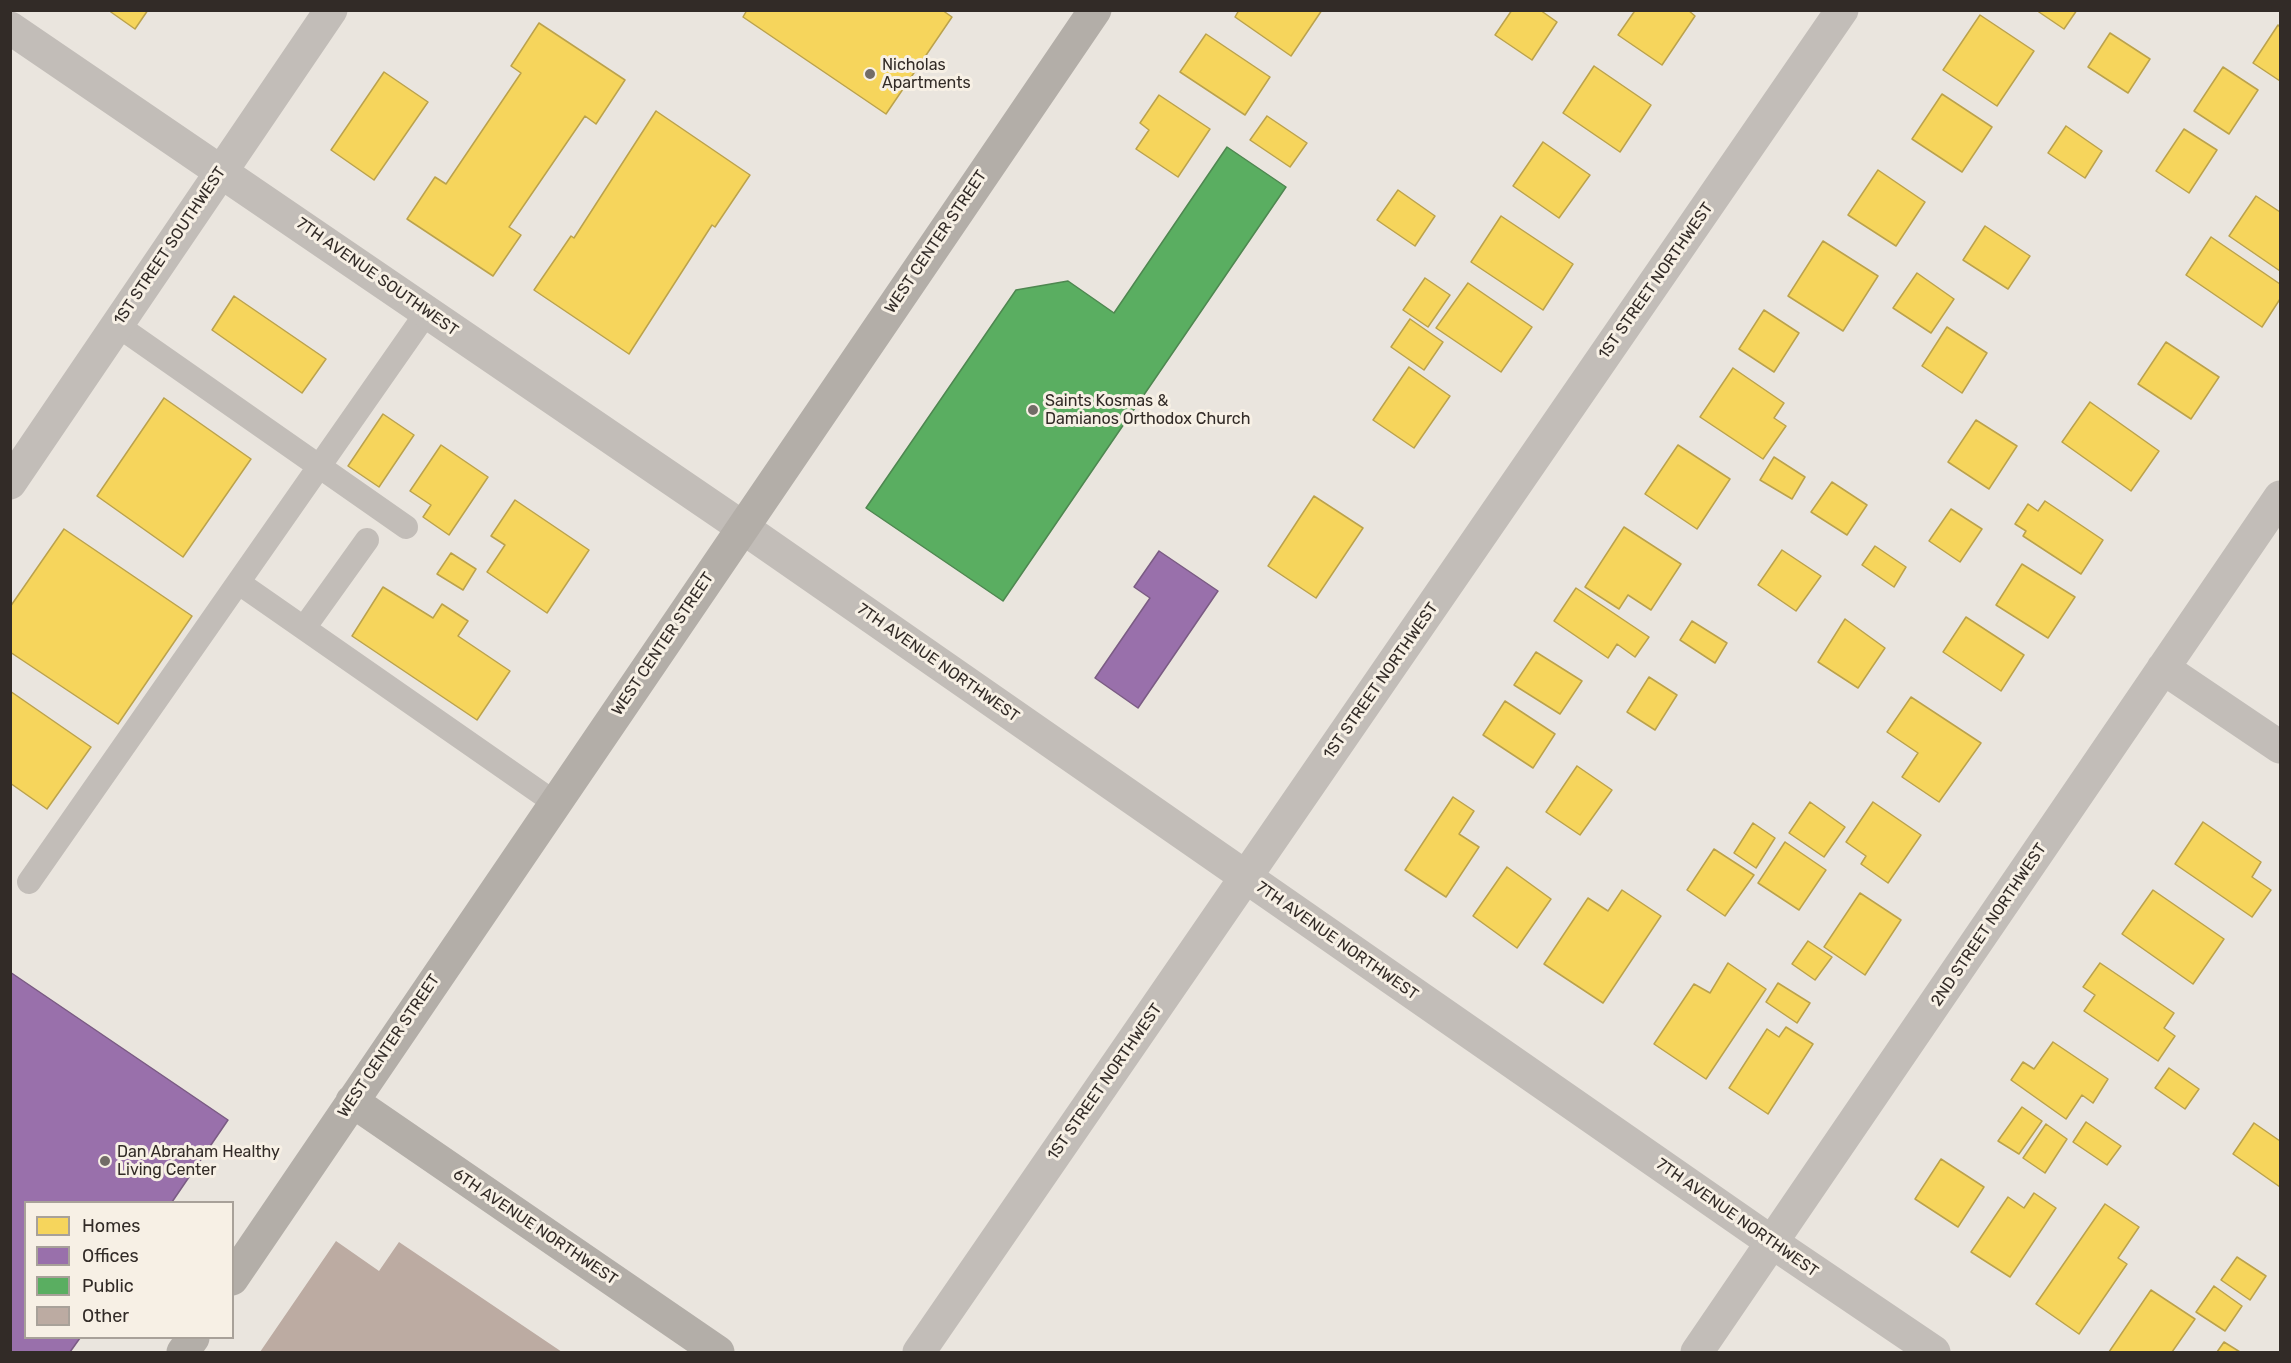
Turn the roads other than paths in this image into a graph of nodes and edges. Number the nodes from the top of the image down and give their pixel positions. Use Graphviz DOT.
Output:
graph roads {
  1 [pos="331,10"];
  2 [pos="1095,10"];
  3 [pos="1842,10"];
  4 [pos="10,28"];
  5 [pos="222,170"];
  6 [pos="427,312"];
  7 [pos="117,326"];
  8 [pos="318,468"];
  9 [pos="10,483"];
  10 [pos="2280,497"];
  11 [pos="742,527"];
  12 [pos="406,528"];
  13 [pos="367,540"];
  14 [pos="239,583"];
  15 [pos="304,628"];
  16 [pos="2163,668"];
  17 [pos="2280,747"];
  18 [pos="555,803"];
  19 [pos="1246,877"];
  20 [pos="29,882"];
  21 [pos="352,1101"];
  22 [pos="1773,1243"];
  23 [pos="234,1276"];
  24 [pos="192,1339"];
  25 [pos="183,1353"];
  26 [pos="718,1353"];
  27 [pos="919,1353"];
  28 [pos="1697,1353"];
  29 [pos="1934,1353"];
  1 -- 5 [label="street, 1ST STREET SOUTHWEST"];
  2 -- 11 [label="street, WEST CENTER STREET"];
  3 -- 19 [label="street, 1ST STREET NORTHWEST"];
  4 -- 5 [label="street, 7TH AVENUE SOUTHWEST"];
  5 -- 6 [label="street, 7TH AVENUE SOUTHWEST"];
  5 -- 7 [label="street, 1ST STREET SOUTHWEST"];
  6 -- 8 [label="lane"];
  6 -- 11 [label="street, 7TH AVENUE SOUTHWEST"];
  7 -- 8 [label="lane"];
  7 -- 9 [label="street, 1ST STREET SOUTHWEST"];
  8 -- 12 [label="lane"];
  8 -- 14 [label="lane"];
  10 -- 16 [label="street, 2ND STREET NORTHWEST"];
  11 -- 18 [label="street, WEST CENTER STREET"];
  11 -- 19 [label="street, 7TH AVENUE NORTHWEST"];
  13 -- 15 [label="lane"];
  14 -- 15 [label="lane"];
  14 -- 20 [label="lane"];
  15 -- 18 [label="lane"];
  16 -- 17 [label="street"];
  16 -- 22 [label="street, 2ND STREET NORTHWEST"];
  18 -- 21 [label="street, WEST CENTER STREET"];
  19 -- 22 [label="street, 7TH AVENUE NORTHWEST"];
  19 -- 27 [label="street, 1ST STREET NORTHWEST"];
  21 -- 23 [label="street, WEST CENTER STREET"];
  21 -- 26 [label="street, 6TH AVENUE NORTHWEST"];
  22 -- 28 [label="street, 2ND STREET NORTHWEST"];
  22 -- 29 [label="street, 7TH AVENUE NORTHWEST"];
  24 -- 25 [label="street"];
}
